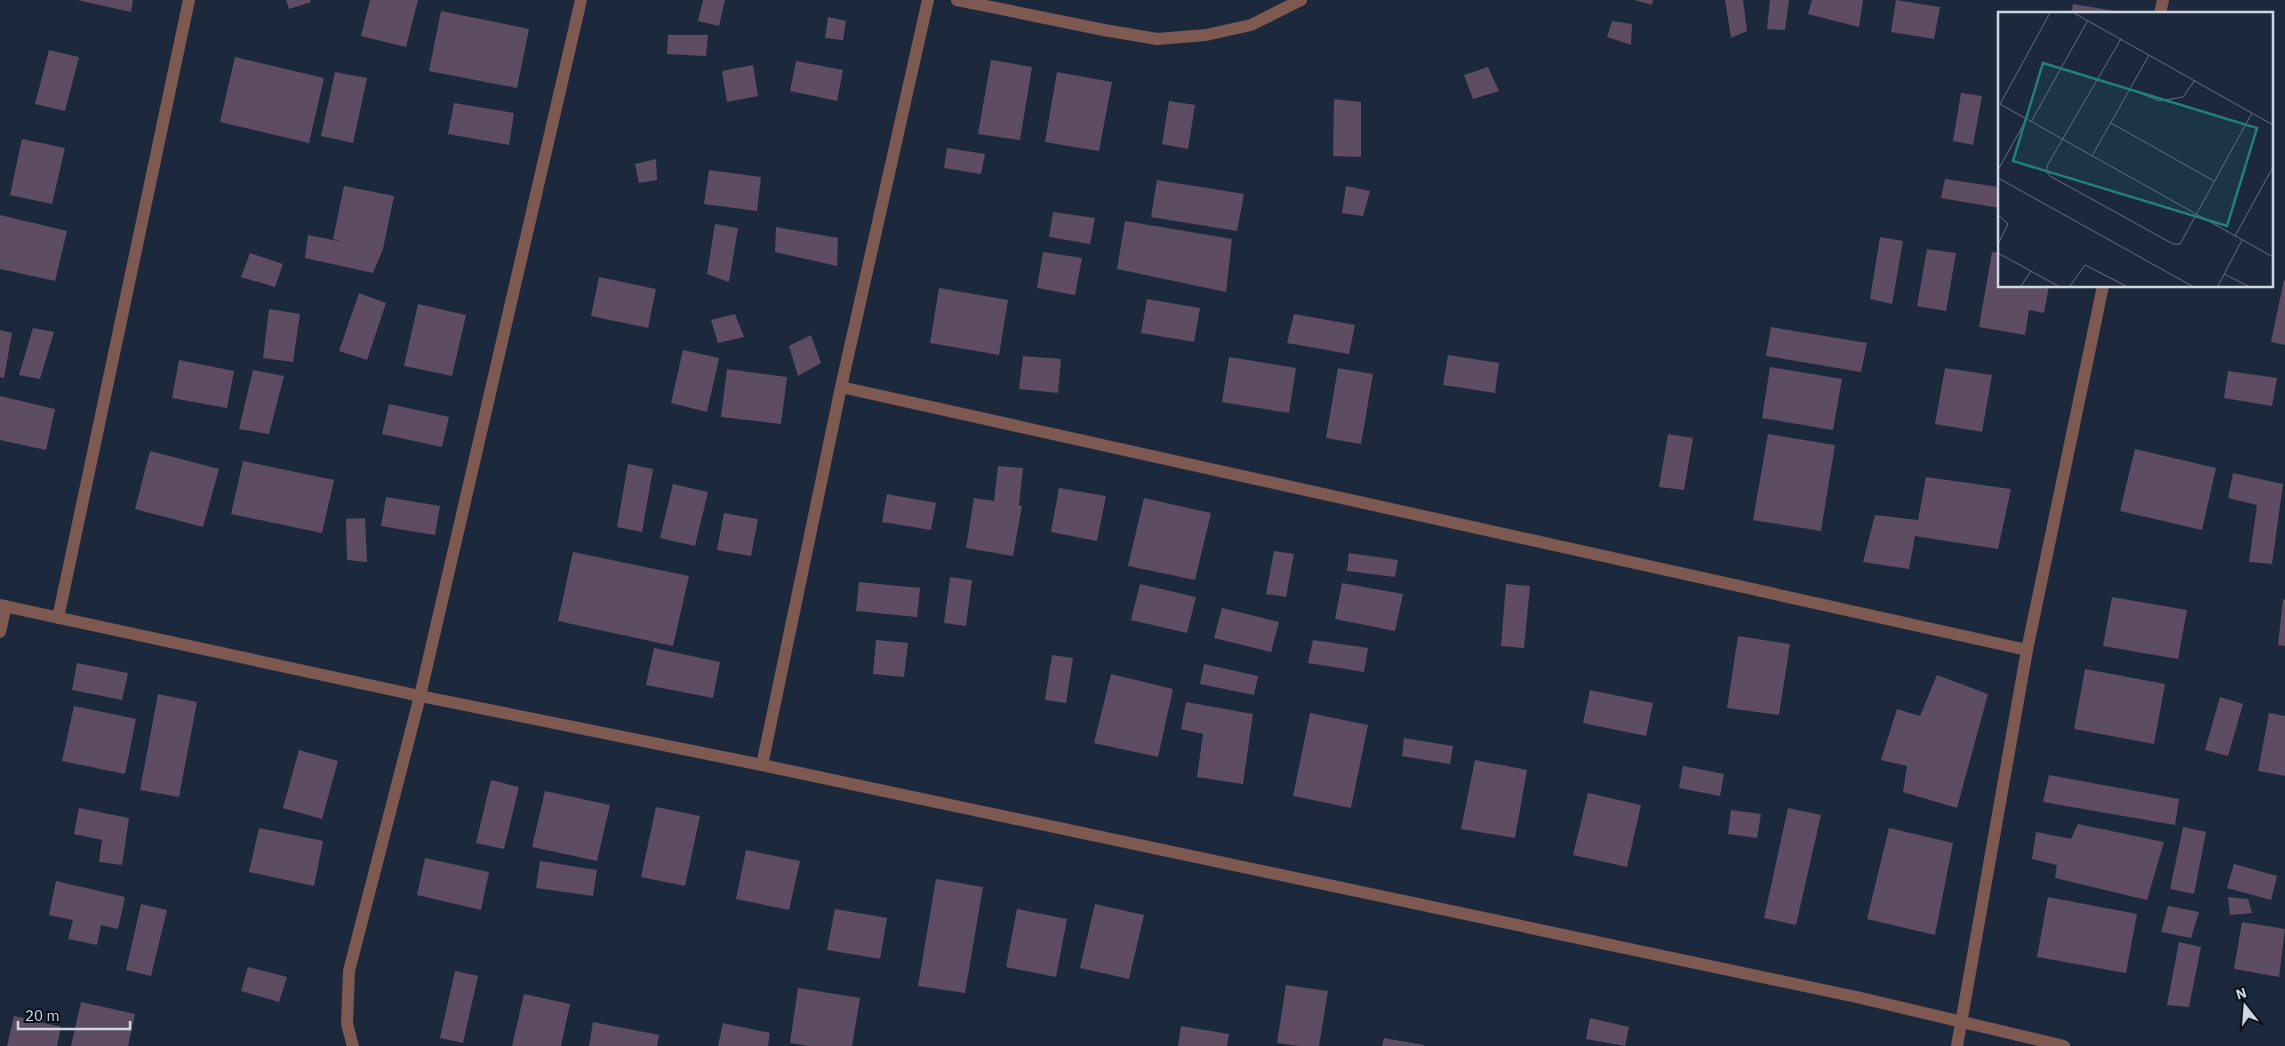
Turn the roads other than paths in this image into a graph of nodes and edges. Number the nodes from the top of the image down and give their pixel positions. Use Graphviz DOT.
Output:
graph roads {
  1 [pos="189,0"];
  2 [pos="581,0"];
  3 [pos="928,0"];
  4 [pos="957,0"];
  5 [pos="1301,0"];
  6 [pos="2103,288"];
  7 [pos="841,387"];
  8 [pos="3,605"];
  9 [pos="58,618"];
  10 [pos="0,632"];
  11 [pos="2027,650"];
  12 [pos="420,696"];
  13 [pos="762,765"];
  14 [pos="1961,1023"];
  15 [pos="353,1046"];
  16 [pos="1957,1046"];
  17 [pos="2064,1046"];
  1 -- 9 [label="street"];
  2 -- 12 [label="street"];
  3 -- 7 [label="street"];
  4 -- 5 [label="street"];
  6 -- 11 [label="street"];
  7 -- 11 [label="street"];
  7 -- 13 [label="street"];
  8 -- 9 [label="street"];
  8 -- 10 [label="street"];
  9 -- 12 [label="street"];
  11 -- 14 [label="street"];
  12 -- 13 [label="street"];
  12 -- 15 [label="street"];
  13 -- 14 [label="street"];
  14 -- 16 [label="street"];
  14 -- 17 [label="street"];
}
